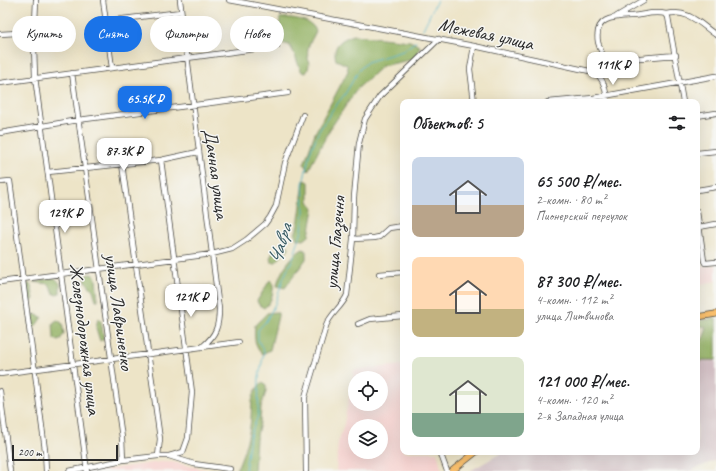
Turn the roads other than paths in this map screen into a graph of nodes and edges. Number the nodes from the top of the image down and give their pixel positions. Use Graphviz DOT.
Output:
graph roads {
  1 [pos="36,0"];
  2 [pos="103,0"];
  3 [pos="180,0"];
  4 [pos="230,0"];
  5 [pos="644,0"];
  6 [pos="181,12"];
  7 [pos="667,15"];
  8 [pos="36,16"];
  9 [pos="105,16"];
  10 [pos="617,16"];
  11 [pos="142,17"];
  12 [pos="12,33"];
  13 [pos="0,34"];
  14 [pos="716,35"];
  15 [pos="439,39"];
  16 [pos="474,46"];
  17 [pos="34,52"];
  18 [pos="110,52"];
  19 [pos="232,52"];
  20 [pos="676,55"];
  21 [pos="187,58"];
  22 [pos="605,61"];
  23 [pos="112,68"];
  24 [pos="72,73"];
  25 [pos="600,76"];
  26 [pos="716,76"];
  27 [pos="35,77"];
  28 [pos="0,83"];
  29 [pos="680,83"];
  30 [pos="288,93"];
  31 [pos="607,94"];
  32 [pos="474,99"];
  33 [pos="582,99"];
  34 [pos="607,99"];
  35 [pos="683,99"];
  36 [pos="192,106"];
  37 [pos="716,113"];
  38 [pos="303,115"];
  39 [pos="700,116"];
  40 [pos="78,120"];
  41 [pos="41,126"];
  42 [pos="0,132"];
  43 [pos="716,151"];
  44 [pos="198,152"];
  45 [pos="700,153"];
  46 [pos="161,160"];
  47 [pos="122,164"];
  48 [pos="84,169"];
  49 [pos="48,172"];
  50 [pos="0,182"];
  51 [pos="716,187"];
  52 [pos="700,190"];
  53 [pos="716,224"];
  54 [pos="400,226"];
  55 [pos="700,227"];
  56 [pos="700,233"];
  57 [pos="353,239"];
  58 [pos="212,254"];
  59 [pos="174,259"];
  60 [pos="716,262"];
  61 [pos="136,264"];
  62 [pos="98,270"];
  63 [pos="400,272"];
  64 [pos="62,274"];
  65 [pos="379,274"];
  66 [pos="23,280"];
  67 [pos="0,282"];
  68 [pos="716,314"];
  69 [pos="400,316"];
  70 [pos="700,317"];
  71 [pos="358,324"];
  72 [pos="239,342"];
  73 [pos="203,346"];
  74 [pos="186,348"];
  75 [pos="149,354"];
  76 [pos="110,359"];
  77 [pos="74,363"];
  78 [pos="34,369"];
  79 [pos="0,374"];
  80 [pos="0,391"];
  81 [pos="441,455"];
  82 [pos="472,455"];
  83 [pos="158,456"];
  84 [pos="169,456"];
  85 [pos="123,460"];
  86 [pos="230,469"];
  87 [pos="87,470"];
  88 [pos="10,471"];
  89 [pos="46,471"];
  90 [pos="69,471"];
  91 [pos="306,471"];
  92 [pos="447,471"];
  93 [pos="452,471"];
  1 -- 8 [label="street, Железнодорожная улица"];
  2 -- 9 [label="street"];
  3 -- 6 [label="street, Дачная улица"];
  4 -- 15 [label="street, Межевая улица"];
  5 -- 10 [label="street"];
  6 -- 11 [label="street"];
  6 -- 21 [label="street, Дачная улица"];
  7 -- 10 [label="street"];
  7 -- 14 [label="street"];
  7 -- 20 [label="street"];
  10 -- 22 [label="street"];
  12 -- 13 [label="street"];
  15 -- 16 [label="street, Межевая улица"];
  15 -- 57 [label="street, улица Глазечня"];
  16 -- 25 [label="street, Межевая улица"];
  16 -- 32 [label="street"];
  17 -- 27 [label="street, Железнодорожная улица"];
  18 -- 23 [label="street"];
  19 -- 21 [label="street"];
  20 -- 22 [label="street"];
  20 -- 29 [label="street"];
  21 -- 23 [label="street"];
  21 -- 36 [label="street, Дачная улица"];
  22 -- 25 [label="street"];
  23 -- 24 [label="street"];
  24 -- 27 [label="street"];
  24 -- 40 [label="street, улица Лавриненко"];
  25 -- 31 [label="street"];
  26 -- 29 [label="street"];
  27 -- 28 [label="street"];
  27 -- 41 [label="street, Железнодорожная улица"];
  29 -- 31 [label="street"];
  29 -- 35 [label="street"];
  30 -- 36 [label="street"];
  31 -- 33 [label="street"];
  31 -- 34 [label="street"];
  36 -- 40 [label="street"];
  36 -- 44 [label="street, Дачная улица"];
  37 -- 39 [label="street"];
  38 -- 58 [label="street"];
  40 -- 41 [label="street"];
  40 -- 48 [label="street, улица Лавриненко"];
  41 -- 42 [label="street"];
  41 -- 49 [label="street, Железнодорожная улица"];
  43 -- 45 [label="street"];
  44 -- 46 [label="street"];
  44 -- 58 [label="street, Дачная улица"];
  46 -- 47 [label="street"];
  46 -- 59 [label="street"];
  47 -- 48 [label="street"];
  47 -- 61 [label="street"];
  48 -- 49 [label="street"];
  48 -- 62 [label="street, улица Лавриненко"];
  49 -- 64 [label="street, Железнодорожная улица"];
  50 -- 66 [label="street"];
  51 -- 52 [label="street"];
  53 -- 55 [label="street"];
  54 -- 57 [label="street"];
  56 -- 60 [label="street"];
  57 -- 91 [label="street, улица Глазечня"];
  58 -- 59 [label="street"];
  58 -- 73 [label="street, Дачная улица"];
  59 -- 61 [label="street"];
  59 -- 74 [label="street"];
  61 -- 62 [label="street"];
  61 -- 75 [label="street"];
  62 -- 64 [label="street"];
  62 -- 76 [label="street, улица Лавриненко"];
  63 -- 65 [label="street"];
  64 -- 66 [label="street"];
  64 -- 77 [label="street, Железнодорожная улица"];
  66 -- 67 [label="street"];
  66 -- 78 [label="street"];
  68 -- 70 [label="main road"];
  69 -- 71 [label="street"];
  72 -- 73 [label="street"];
  73 -- 74 [label="street"];
  74 -- 75 [label="street"];
  74 -- 84 [label="street"];
  75 -- 76 [label="street"];
  75 -- 83 [label="street"];
  76 -- 77 [label="street"];
  76 -- 85 [label="street, улица Лавриненко"];
  77 -- 78 [label="street"];
  77 -- 87 [label="street, Железнодорожная улица"];
  78 -- 79 [label="street"];
  78 -- 89 [label="street"];
  80 -- 88 [label="street"];
  81 -- 92 [label="street"];
  82 -- 93 [label="main road"];
  83 -- 84 [label="street"];
  83 -- 85 [label="street"];
  84 -- 86 [label="street"];
  85 -- 87 [label="street"];
  87 -- 90 [label="street"];
}
